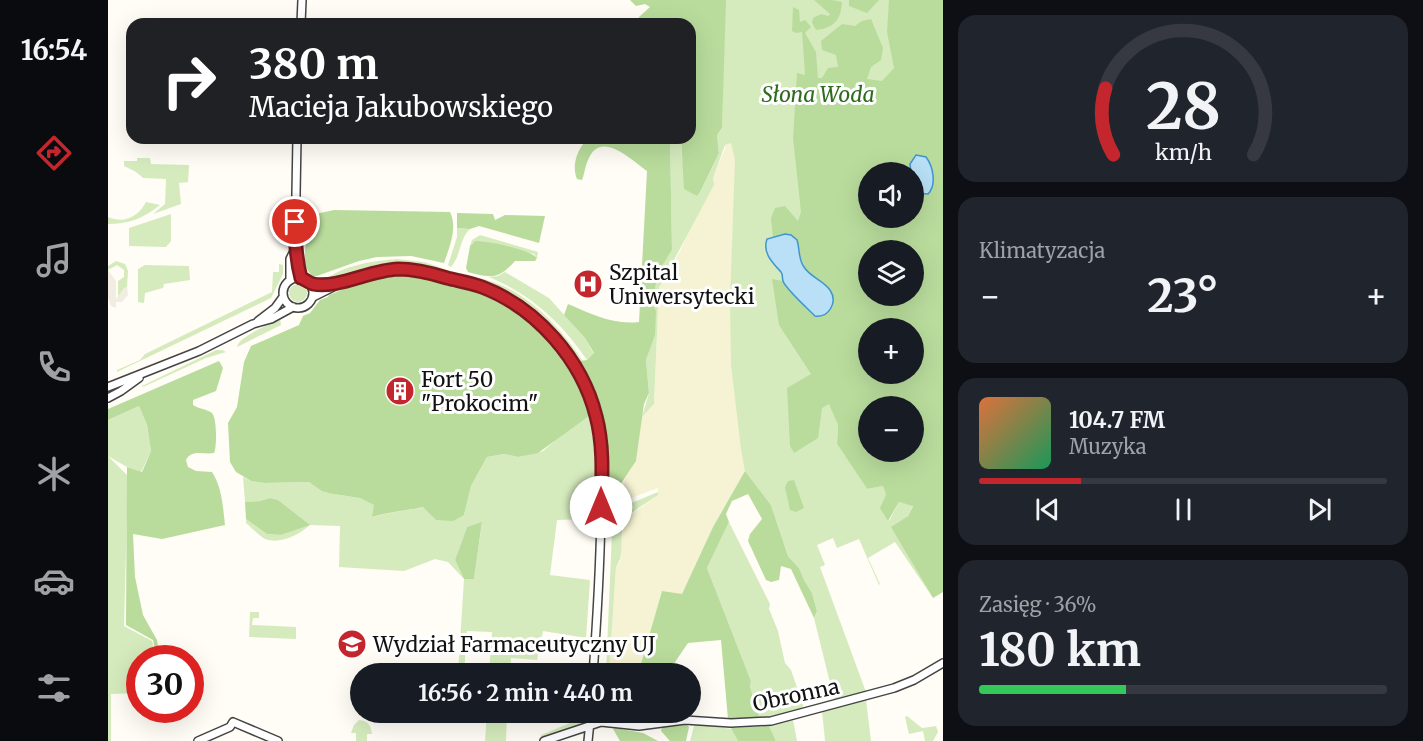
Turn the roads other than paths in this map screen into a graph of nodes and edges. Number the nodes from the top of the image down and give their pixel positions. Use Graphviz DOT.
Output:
graph roads {
  1 [pos="302,0"];
  2 [pos="302,18"];
  3 [pos="297,144"];
  4 [pos="295,249"];
  5 [pos="301,278"];
  6 [pos="290,280"];
  7 [pos="343,282"];
  8 [pos="310,283"];
  9 [pos="283,297"];
  10 [pos="313,297"];
  11 [pos="293,307"];
  12 [pos="253,324"];
  13 [pos="146,373"];
  14 [pos="108,387"];
  15 [pos="108,398"];
  16 [pos="594,663"];
  17 [pos="943,663"];
  18 [pos="590,725"];
  19 [pos="198,741"];
  20 [pos="278,741"];
  21 [pos="544,741"];
  22 [pos="588,741"];
  1 -- 2 [label="street"];
  3 -- 4 [label="street"];
  4 -- 5 [label="street"];
  4 -- 6 [label="street"];
  5 -- 6 [label="street"];
  5 -- 8 [label="street"];
  6 -- 9 [label="street"];
  7 -- 8 [label="street"];
  7 -- 10 [label="street"];
  7 -- 16 [label="street"];
  8 -- 10 [label="street"];
  9 -- 11 [label="street"];
  9 -- 12 [label="street"];
  10 -- 11 [label="street"];
  11 -- 12 [label="street"];
  12 -- 13 [label="street"];
  13 -- 14 [label="street"];
  13 -- 15 [label="street"];
  17 -- 18 [label="street, Obronna"];
  18 -- 21 [label="street, Obronna"];
  18 -- 22 [label="street"];
  19 -- 20 [label="street"];
}
